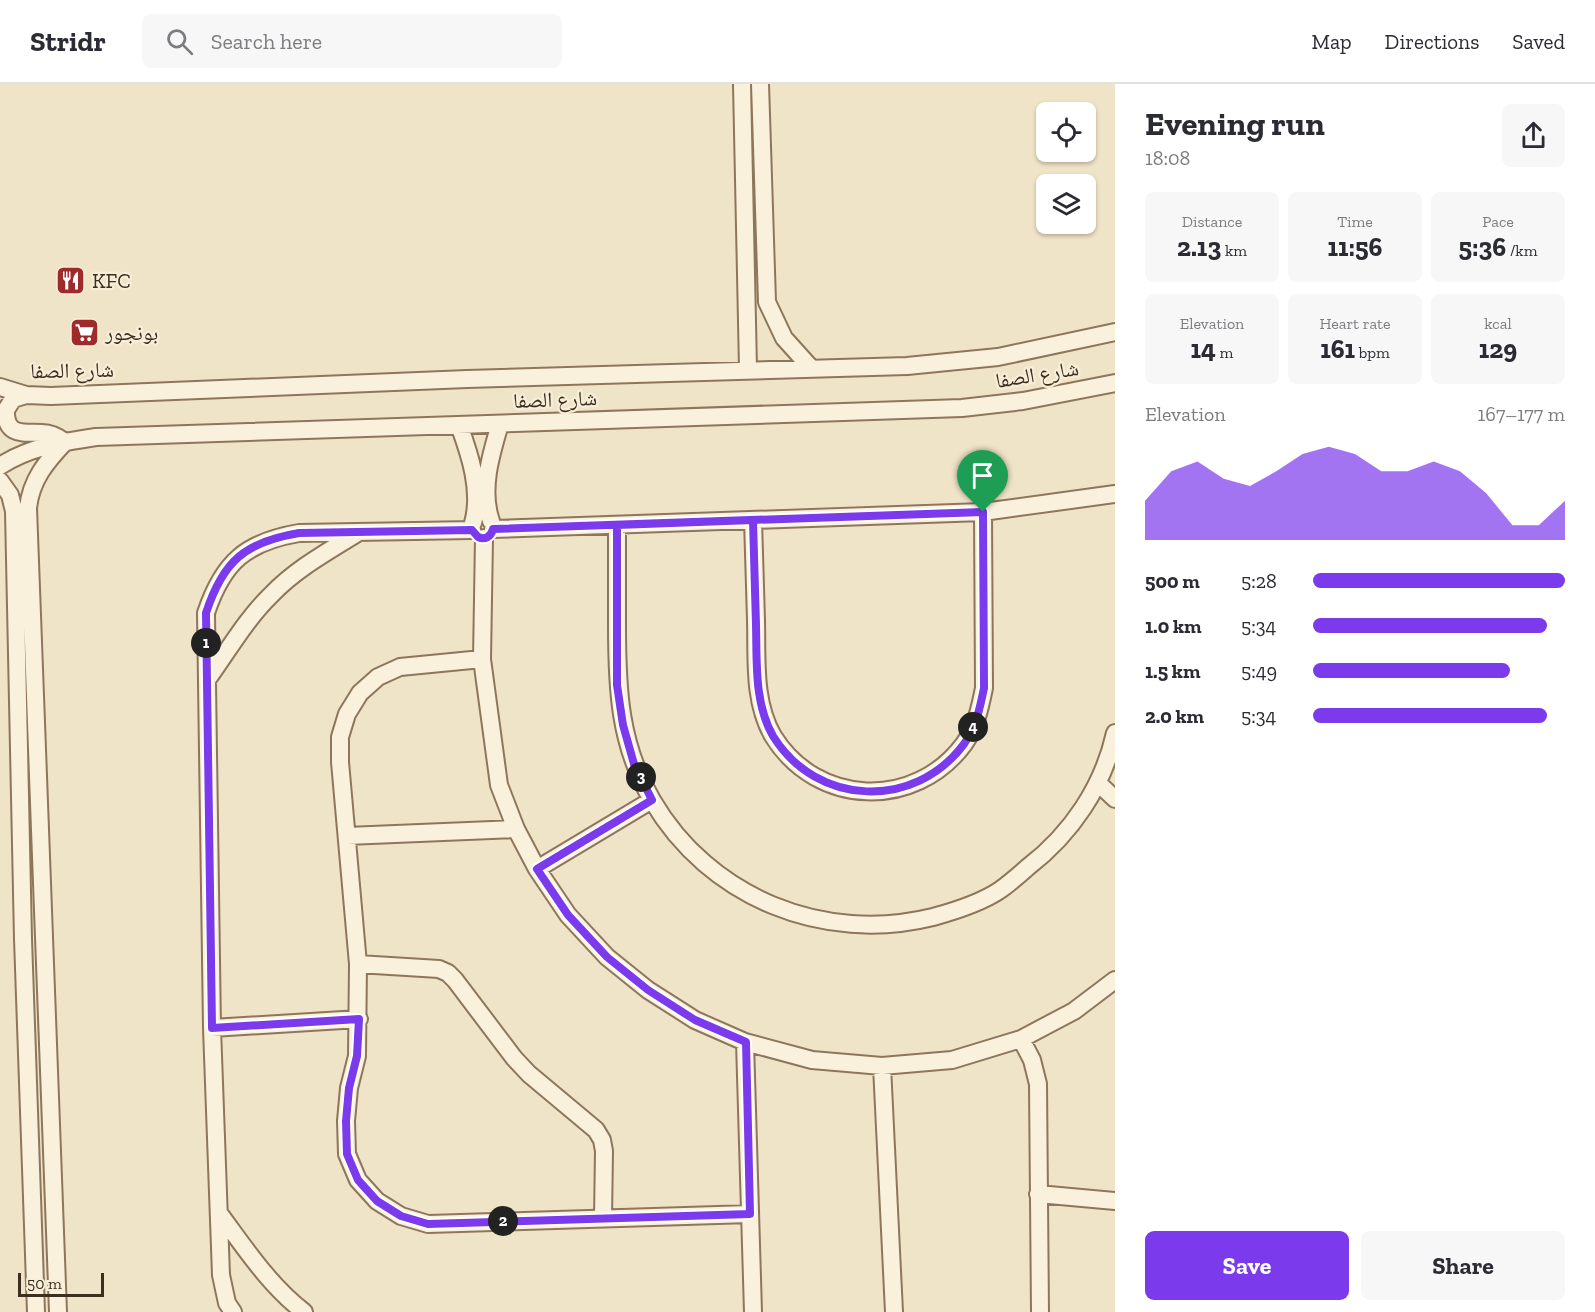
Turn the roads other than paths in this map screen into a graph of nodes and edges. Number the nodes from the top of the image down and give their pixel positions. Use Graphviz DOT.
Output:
graph roads {
  1 [pos="742,84"];
  2 [pos="760,84"];
  3 [pos="764,196"];
  4 [pos="745,198"];
  5 [pos="1115,332"];
  6 [pos="811,368"];
  7 [pos="748,369"];
  8 [pos="1115,383"];
  9 [pos="0,387"];
  10 [pos="26,395"];
  11 [pos="500,424"];
  12 [pos="459,425"];
  13 [pos="65,442"];
  14 [pos="0,466"];
  15 [pos="0,481"];
  16 [pos="1115,494"];
  17 [pos="983,512"];
  18 [pos="753,520"];
  19 [pos="617,525"];
  20 [pos="483,528"];
  21 [pos="22,532"];
  22 [pos="360,532"];
  23 [pos="482,659"];
  24 [pos="207,680"];
  25 [pos="1115,733"];
  26 [pos="1098,783"];
  27 [pos="652,800"];
  28 [pos="1115,800"];
  29 [pos="516,829"];
  30 [pos="346,836"];
  31 [pos="537,869"];
  32 [pos="358,964"];
  33 [pos="1115,980"];
  34 [pos="359,1019"];
  35 [pos="212,1028"];
  36 [pos="1021,1039"];
  37 [pos="746,1042"];
  38 [pos="882,1066"];
  39 [pos="1038,1194"];
  40 [pos="1115,1201"];
  41 [pos="219,1212"];
  42 [pos="750,1214"];
  43 [pos="603,1218"];
  44 [pos="36,1312"];
  45 [pos="58,1312"];
  46 [pos="232,1312"];
  47 [pos="304,1312"];
  48 [pos="753,1312"];
  49 [pos="894,1312"];
  50 [pos="1040,1312"];
  1 -- 4 [label="street"];
  2 -- 3 [label="street"];
  3 -- 4 [label="street"];
  3 -- 6 [label="street"];
  4 -- 7 [label="street"];
  5 -- 6 [label="street, شارع الصفا"];
  6 -- 7 [label="street, شارع الصفا"];
  7 -- 10 [label="street, شارع الصفا"];
  8 -- 11 [label="street, شارع الصفا"];
  9 -- 10 [label="street, شارع الصفا"];
  10 -- 13 [label="street"];
  11 -- 12 [label="street, شارع الصفا"];
  11 -- 20 [label="street"];
  12 -- 13 [label="street, شارع الصفا"];
  12 -- 20 [label="street"];
  13 -- 14 [label="street, شارع الصفا"];
  13 -- 21 [label="street"];
  15 -- 21 [label="street"];
  16 -- 17 [label="street"];
  17 -- 18 [label="street"];
  17 -- 18 [label="street"];
  18 -- 19 [label="street"];
  19 -- 20 [label="street"];
  19 -- 27 [label="street"];
  20 -- 22 [label="street"];
  20 -- 23 [label="street"];
  21 -- 44 [label="street"];
  21 -- 45 [label="street"];
  22 -- 24 [label="street"];
  22 -- 24 [label="street"];
  23 -- 29 [label="street"];
  23 -- 30 [label="street"];
  24 -- 35 [label="street"];
  25 -- 26 [label="street"];
  26 -- 27 [label="street"];
  26 -- 28 [label="street"];
  27 -- 31 [label="street"];
  29 -- 30 [label="street"];
  29 -- 31 [label="street"];
  30 -- 32 [label="street"];
  31 -- 37 [label="street"];
  32 -- 34 [label="street"];
  32 -- 43 [label="street"];
  33 -- 36 [label="street"];
  34 -- 35 [label="street"];
  34 -- 43 [label="street"];
  35 -- 41 [label="street"];
  36 -- 38 [label="street"];
  36 -- 39 [label="street"];
  37 -- 38 [label="street"];
  37 -- 42 [label="street"];
  38 -- 49 [label="street"];
  39 -- 40 [label="street"];
  39 -- 50 [label="street"];
  41 -- 46 [label="street"];
  41 -- 47 [label="street"];
  42 -- 43 [label="street"];
  42 -- 48 [label="street"];
}
